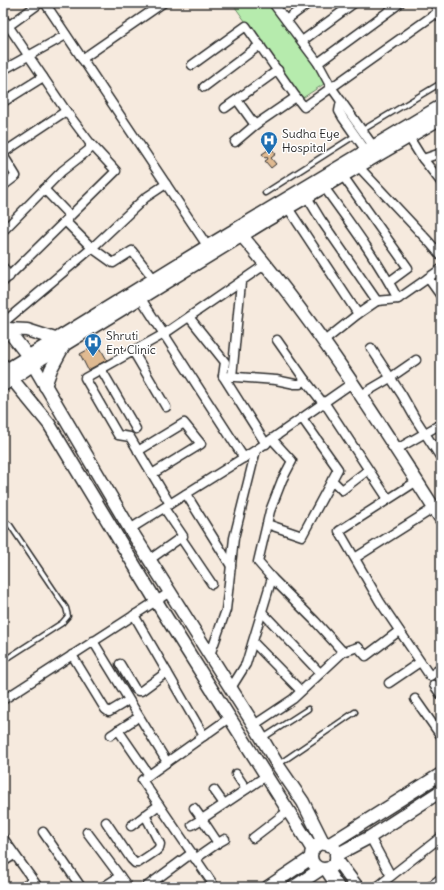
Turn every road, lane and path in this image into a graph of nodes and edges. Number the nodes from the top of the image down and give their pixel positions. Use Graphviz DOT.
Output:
graph roads {
  1 [pos="40,3"];
  2 [pos="45,3"];
  3 [pos="163,3"];
  4 [pos="273,3"];
  5 [pos="309,3"];
  6 [pos="354,3"];
  7 [pos="400,3"];
  8 [pos="434,3"];
  9 [pos="439,15"];
  10 [pos="3,18"];
  11 [pos="286,20"];
  12 [pos="6,28"];
  13 [pos="66,35"];
  14 [pos="302,41"];
  15 [pos="260,45"];
  16 [pos="29,56"];
  17 [pos="82,59"];
  18 [pos="318,63"];
  19 [pos="192,64"];
  20 [pos="3,70"];
  21 [pos="278,70"];
  22 [pos="43,77"];
  23 [pos="441,82"];
  24 [pos="204,87"];
  25 [pos="331,87"];
  26 [pos="296,98"];
  27 [pos="237,100"];
  28 [pos="3,102"];
  29 [pos="441,106"];
  30 [pos="225,108"];
  31 [pos="66,111"];
  32 [pos="441,118"];
  33 [pos="254,125"];
  34 [pos="359,133"];
  35 [pos="406,133"];
  36 [pos="90,142"];
  37 [pos="235,142"];
  38 [pos="372,153"];
  39 [pos="441,153"];
  40 [pos="3,154"];
  41 [pos="423,159"];
  42 [pos="358,166"];
  43 [pos="438,174"];
  44 [pos="342,176"];
  45 [pos="441,182"];
  46 [pos="166,184"];
  47 [pos="3,186"];
  48 [pos="324,187"];
  49 [pos="44,189"];
  50 [pos="265,193"];
  51 [pos="307,196"];
  52 [pos="288,208"];
  53 [pos="68,218"];
  54 [pos="3,231"];
  55 [pos="242,236"];
  56 [pos="92,248"];
  57 [pos="210,250"];
  58 [pos="441,256"];
  59 [pos="266,264"];
  60 [pos="3,267"];
  61 [pos="441,269"];
  62 [pos="428,278"];
  63 [pos="6,279"];
  64 [pos="154,279"];
  65 [pos="241,282"];
  66 [pos="389,282"];
  67 [pos="138,295"];
  68 [pos="441,296"];
  69 [pos="398,299"];
  70 [pos="377,301"];
  71 [pos="358,314"];
  72 [pos="190,317"];
  73 [pos="4,325"];
  74 [pos="164,334"];
  75 [pos="278,340"];
  76 [pos="323,342"];
  77 [pos="59,343"];
  78 [pos="371,348"];
  79 [pos="133,351"];
  80 [pos="31,360"];
  81 [pos="416,360"];
  82 [pos="101,369"];
  83 [pos="6,374"];
  84 [pos="223,376"];
  85 [pos="232,377"];
  86 [pos="390,378"];
  87 [pos="305,380"];
  88 [pos="352,383"];
  89 [pos="46,386"];
  90 [pos="361,395"];
  91 [pos="324,403"];
  92 [pos="166,407"];
  93 [pos="302,418"];
  94 [pos="441,424"];
  95 [pos="136,429"];
  96 [pos="424,434"];
  97 [pos="269,442"];
  98 [pos="256,450"];
  99 [pos="397,450"];
  100 [pos="138,451"];
  101 [pos="244,458"];
  102 [pos="441,458"];
  103 [pos="368,470"];
  104 [pos="152,474"];
  105 [pos="332,480"];
  106 [pos="417,481"];
  107 [pos="186,494"];
  108 [pos="388,499"];
  109 [pos="167,506"];
  110 [pos="434,508"];
  111 [pos="441,519"];
  112 [pos="3,520"];
  113 [pos="267,524"];
  114 [pos="130,529"];
  115 [pos="181,538"];
  116 [pos="355,558"];
  117 [pos="149,560"];
  118 [pos="231,566"];
  119 [pos="272,578"];
  120 [pos="212,584"];
  121 [pos="170,592"];
  122 [pos="156,601"];
  123 [pos="262,612"];
  124 [pos="134,615"];
  125 [pos="400,631"];
  126 [pos="93,642"];
  127 [pos="253,642"];
  128 [pos="343,652"];
  129 [pos="72,655"];
  130 [pos="210,655"];
  131 [pos="3,661"];
  132 [pos="420,662"];
  133 [pos="120,664"];
  134 [pos="441,668"];
  135 [pos="167,672"];
  136 [pos="320,673"];
  137 [pos="389,683"];
  138 [pos="434,685"];
  139 [pos="231,688"];
  140 [pos="301,691"];
  141 [pos="441,695"];
  142 [pos="414,699"];
  143 [pos="3,700"];
  144 [pos="124,703"];
  145 [pos="308,709"];
  146 [pos="355,712"];
  147 [pos="230,718"];
  148 [pos="134,720"];
  149 [pos="254,724"];
  150 [pos="118,730"];
  151 [pos="111,735"];
  152 [pos="204,736"];
  153 [pos="441,736"];
  154 [pos="262,738"];
  155 [pos="167,762"];
  156 [pos="278,765"];
  157 [pos="236,774"];
  158 [pos="441,774"];
  159 [pos="148,775"];
  160 [pos="266,776"];
  161 [pos="246,789"];
  162 [pos="214,790"];
  163 [pos="441,792"];
  164 [pos="224,804"];
  165 [pos="159,805"];
  166 [pos="194,808"];
  167 [pos="288,811"];
  168 [pos="145,815"];
  169 [pos="202,819"];
  170 [pos="106,822"];
  171 [pos="192,825"];
  172 [pos="131,826"];
  173 [pos="43,832"];
  174 [pos="87,832"];
  175 [pos="370,837"];
  176 [pos="441,837"];
  177 [pos="3,838"];
  178 [pos="253,838"];
  179 [pos="326,844"];
  180 [pos="312,854"];
  181 [pos="14,855"];
  182 [pos="194,856"];
  183 [pos="336,857"];
  184 [pos="3,862"];
  185 [pos="324,869"];
  186 [pos="120,876"];
  187 [pos="391,876"];
  188 [pos="441,878"];
  189 [pos="36,884"];
  190 [pos="211,886"];
  191 [pos="432,886"];
  192 [pos="23,887"];
  193 [pos="81,887"];
  194 [pos="103,887"];
  195 [pos="128,887"];
  196 [pos="146,887"];
  197 [pos="268,887"];
  198 [pos="294,887"];
  199 [pos="338,887"];
  200 [pos="357,887"];
  201 [pos="377,887"];
  1 -- 12 [label="street"];
  2 -- 13 [label="street"];
  3 -- 17 [label="street"];
  4 -- 11 [label="street"];
  5 -- 11 [label="street"];
  6 -- 14 [label="street"];
  7 -- 18 [label="street"];
  8 -- 9 [label="street"];
  9 -- 25 [label="street"];
  10 -- 12 [label="street"];
  11 -- 14 [label="street"];
  12 -- 16 [label="street"];
  13 -- 16 [label="street"];
  13 -- 17 [label="street"];
  14 -- 18 [label="street"];
  15 -- 19 [label="street"];
  15 -- 21 [label="street"];
  15 -- 24 [label="street"];
  16 -- 20 [label="street"];
  16 -- 22 [label="street"];
  17 -- 46 [label="street"];
  18 -- 25 [label="street"];
  21 -- 26 [label="street"];
  21 -- 27 [label="street"];
  22 -- 28 [label="street"];
  22 -- 31 [label="street"];
  23 -- 34 [label="lane"];
  25 -- 26 [label="street"];
  25 -- 34 [label="street"];
  26 -- 33 [label="street"];
  27 -- 30 [label="street"];
  27 -- 33 [label="street"];
  29 -- 35 [label="street"];
  31 -- 36 [label="street"];
  31 -- 40 [label="street"];
  32 -- 35 [label="street"];
  33 -- 37 [label="street"];
  34 -- 38 [label="street"];
  34 -- 50 [label="lane"];
  35 -- 38 [label="street"];
  35 -- 41 [label="street"];
  36 -- 49 [label="street"];
  36 -- 53 [label="street"];
  38 -- 42 [label="street"];
  38 -- 57 [label="street"];
  39 -- 41 [label="street"];
  40 -- 47 [label="street"];
  41 -- 43 [label="street"];
  42 -- 44 [label="street"];
  42 -- 58 [label="street"];
  43 -- 45 [label="street"];
  44 -- 48 [label="street"];
  44 -- 66 [label="street"];
  46 -- 56 [label="street"];
  46 -- 57 [label="street"];
  48 -- 51 [label="street"];
  48 -- 66 [label="street"];
  49 -- 53 [label="street"];
  49 -- 54 [label="street"];
  51 -- 52 [label="street"];
  51 -- 70 [label="street"];
  52 -- 55 [label="street"];
  52 -- 71 [label="street"];
  53 -- 56 [label="street"];
  53 -- 63 [label="street"];
  55 -- 57 [label="street"];
  55 -- 59 [label="street"];
  56 -- 64 [label="street"];
  56 -- 73 [label="street"];
  57 -- 64 [label="street"];
  57 -- 67 [label="street"];
  59 -- 65 [label="street"];
  59 -- 76 [label="street"];
  60 -- 63 [label="street"];
  61 -- 62 [label="street"];
  62 -- 68 [label="street"];
  62 -- 69 [label="street"];
  64 -- 67 [label="street"];
  65 -- 72 [label="street"];
  65 -- 85 [label="street"];
  66 -- 69 [label="street"];
  67 -- 74 [label="street"];
  67 -- 77 [label="street"];
  69 -- 70 [label="street"];
  70 -- 71 [label="street"];
  71 -- 76 [label="street"];
  72 -- 74 [label="street"];
  72 -- 84 [label="street"];
  73 -- 77 [label="street"];
  73 -- 80 [label="street"];
  74 -- 79 [label="street"];
  74 -- 101 [label="street"];
  75 -- 87 [label="street"];
  76 -- 88 [label="street"];
  77 -- 80 [label="street"];
  77 -- 89 [label="street"];
  78 -- 86 [label="street"];
  79 -- 82 [label="street"];
  79 -- 92 [label="street"];
  80 -- 83 [label="street"];
  80 -- 89 [label="street"];
  81 -- 86 [label="street"];
  82 -- 95 [label="street"];
  82 -- 100 [label="street"];
  83 -- 122 [label="street"];
  84 -- 85 [label="street"];
  84 -- 97 [label="street"];
  85 -- 87 [label="street"];
  86 -- 90 [label="street"];
  86 -- 96 [label="street"];
  87 -- 91 [label="street"];
  88 -- 90 [label="street"];
  88 -- 91 [label="street"];
  89 -- 114 [label="street"];
  90 -- 99 [label="street"];
  91 -- 93 [label="street"];
  91 -- 103 [label="street"];
  93 -- 97 [label="street"];
  93 -- 105 [label="street"];
  94 -- 96 [label="street"];
  96 -- 99 [label="street"];
  96 -- 102 [label="street"];
  97 -- 98 [label="street"];
  97 -- 113 [label="street"];
  98 -- 101 [label="street"];
  98 -- 118 [label="street"];
  99 -- 106 [label="street"];
  100 -- 104 [label="street"];
  100 -- 104 [label="street"];
  101 -- 107 [label="street"];
  103 -- 105 [label="street"];
  103 -- 108 [label="street"];
  104 -- 109 [label="street"];
  105 -- 113 [label="street"];
  106 -- 108 [label="street"];
  106 -- 110 [label="street"];
  107 -- 109 [label="street"];
  107 -- 118 [label="street"];
  108 -- 116 [label="street"];
  109 -- 114 [label="street"];
  109 -- 115 [label="street"];
  110 -- 111 [label="street"];
  110 -- 116 [label="street"];
  112 -- 131 [label="lane"];
  113 -- 119 [label="street"];
  114 -- 117 [label="street"];
  115 -- 117 [label="street"];
  115 -- 120 [label="street"];
  116 -- 125 [label="street"];
  117 -- 121 [label="street"];
  118 -- 130 [label="street"];
  119 -- 123 [label="street"];
  119 -- 128 [label="street"];
  121 -- 122 [label="street"];
  121 -- 130 [label="street"];
  122 -- 124 [label="street"];
  122 -- 147 [label="street"];
  123 -- 127 [label="street"];
  123 -- 136 [label="street"];
  124 -- 126 [label="street"];
  124 -- 135 [label="street"];
  125 -- 128 [label="street"];
  125 -- 132 [label="street"];
  126 -- 129 [label="street"];
  126 -- 155 [label="street"];
  127 -- 139 [label="street"];
  127 -- 140 [label="street"];
  128 -- 136 [label="street"];
  129 -- 143 [label="street"];
  129 -- 144 [label="street"];
  130 -- 139 [label="street"];
  132 -- 134 [label="street"];
  132 -- 137 [label="street"];
  133 -- 135 [label="street"];
  135 -- 152 [label="street"];
  136 -- 140 [label="street"];
  138 -- 141 [label="street"];
  139 -- 149 [label="street"];
  140 -- 149 [label="street"];
  142 -- 153 [label="street"];
  145 -- 154 [label="lane"];
  146 -- 156 [label="lane"];
  147 -- 152 [label="street"];
  147 -- 160 [label="street"];
  148 -- 150 [label="street"];
  149 -- 154 [label="street"];
  150 -- 151 [label="street"];
  150 -- 159 [label="street"];
  152 -- 155 [label="street"];
  154 -- 156 [label="street"];
  155 -- 159 [label="street"];
  156 -- 179 [label="street"];
  157 -- 161 [label="street"];
  158 -- 179 [label="street"];
  159 -- 165 [label="street"];
  160 -- 161 [label="street"];
  160 -- 167 [label="street"];
  161 -- 164 [label="street"];
  162 -- 164 [label="street"];
  163 -- 175 [label="street"];
  164 -- 169 [label="street"];
  165 -- 168 [label="street"];
  165 -- 182 [label="street"];
  166 -- 169 [label="street"];
  167 -- 178 [label="street"];
  167 -- 180 [label="street"];
  168 -- 170 [label="street"];
  168 -- 172 [label="street"];
  169 -- 171 [label="street"];
  169 -- 182 [label="street"];
  173 -- 193 [label="street"];
  174 -- 186 [label="street"];
  175 -- 183 [label="street"];
  175 -- 187 [label="street"];
  176 -- 187 [label="street"];
  177 -- 181 [label="street"];
  179 -- 180 [label="street"];
  179 -- 183 [label="street"];
  180 -- 185 [label="street"];
  180 -- 197 [label="street"];
  181 -- 184 [label="street"];
  181 -- 189 [label="street"];
  182 -- 190 [label="street"];
  182 -- 196 [label="street"];
  183 -- 185 [label="street"];
  183 -- 200 [label="street"];
  185 -- 198 [label="street"];
  185 -- 199 [label="street"];
  186 -- 194 [label="street"];
  186 -- 195 [label="street"];
  187 -- 201 [label="street"];
  188 -- 191 [label="street"];
  189 -- 192 [label="street"];
}
